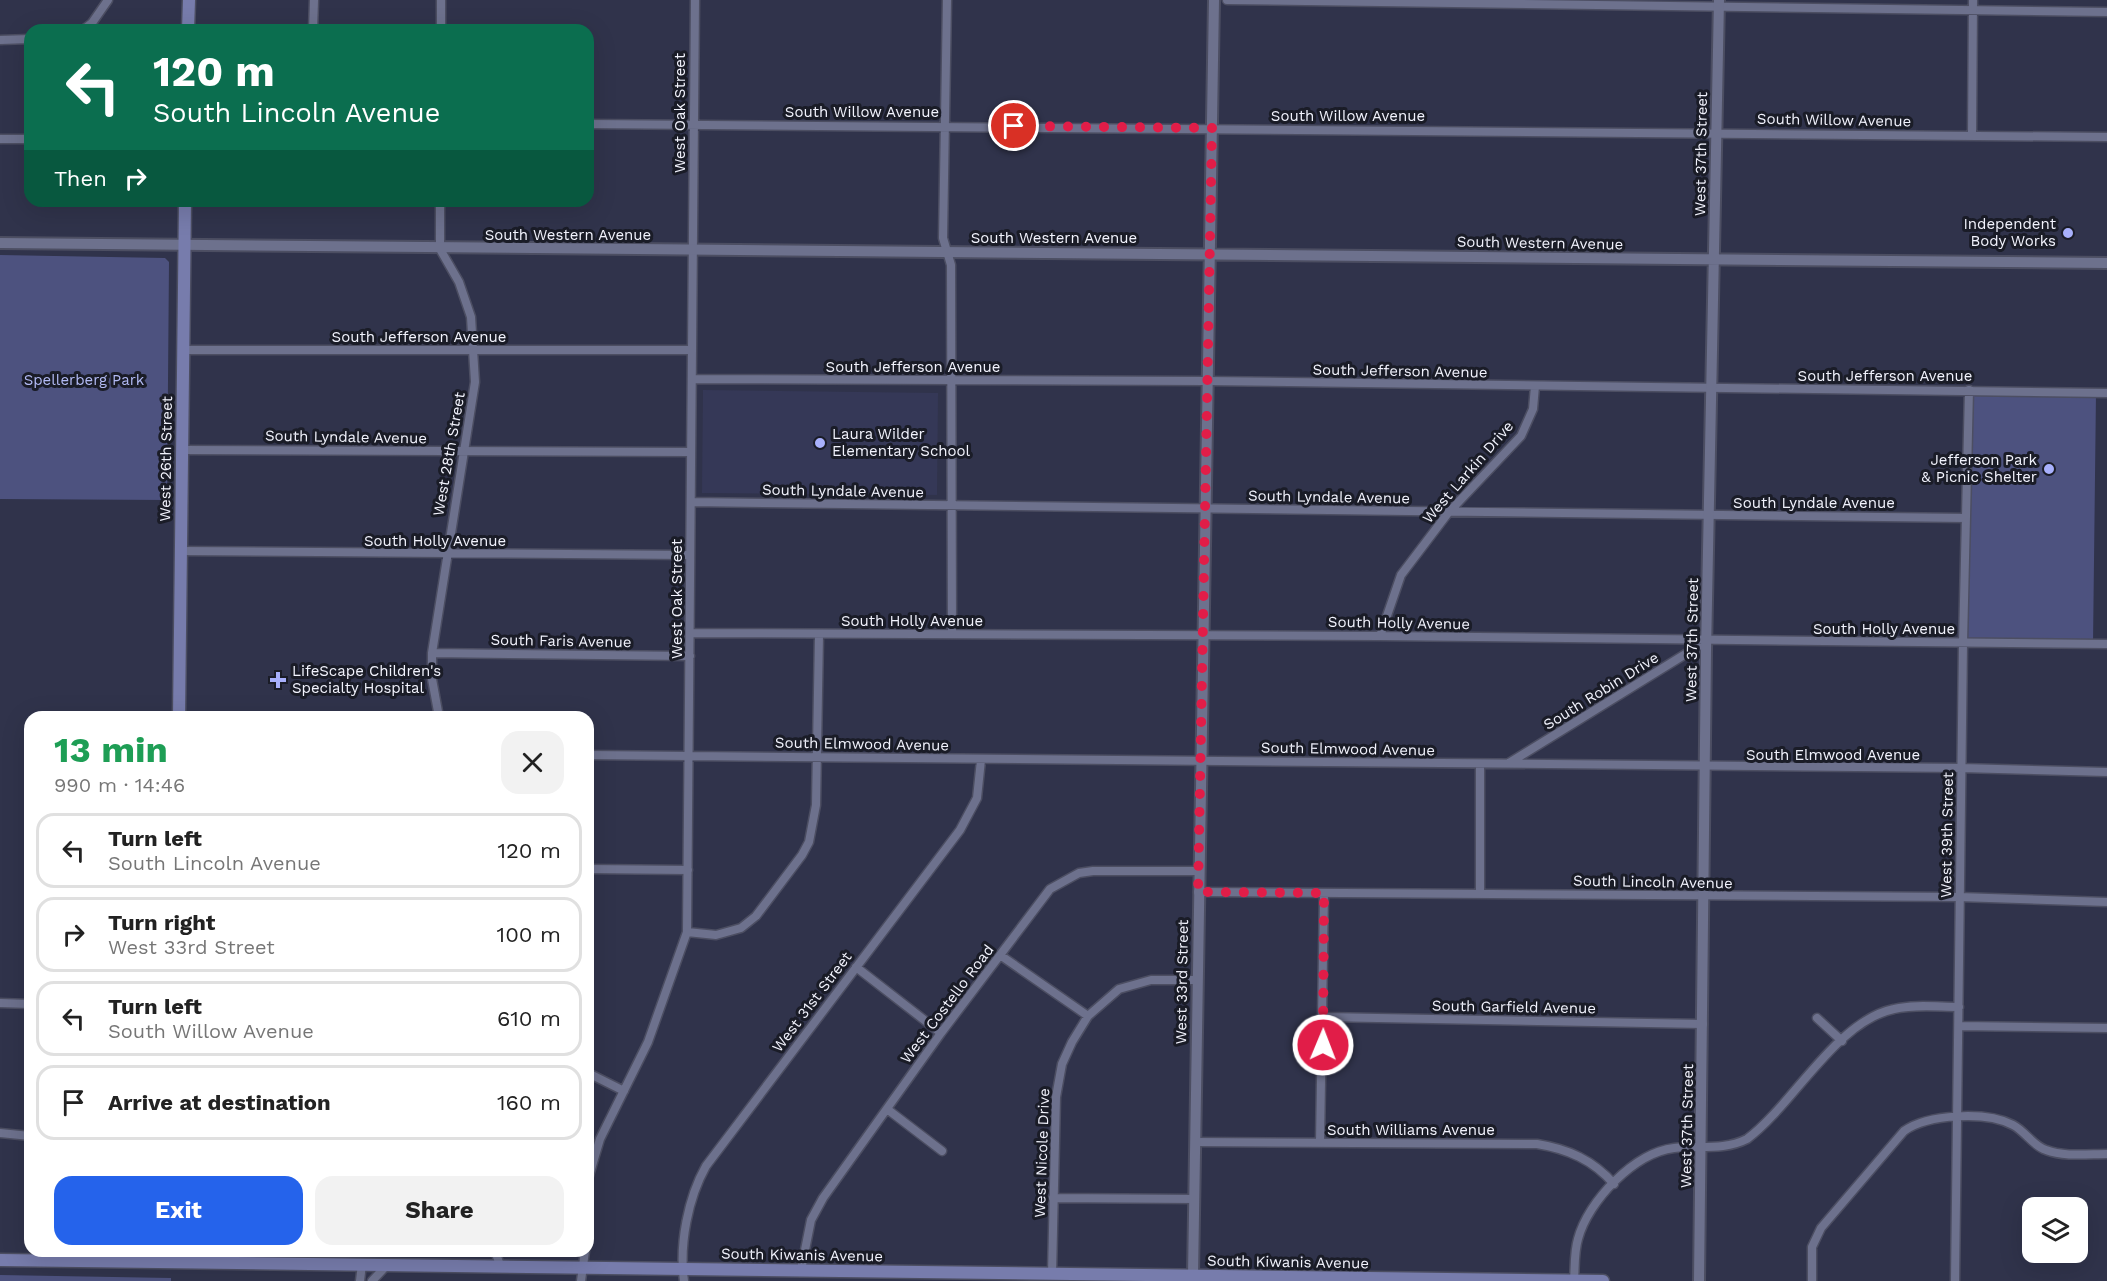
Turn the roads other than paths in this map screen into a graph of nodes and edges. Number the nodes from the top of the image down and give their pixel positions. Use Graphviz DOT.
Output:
graph roads {
  1 [pos="108,0"];
  2 [pos="189,0"];
  3 [pos="314,0"];
  4 [pos="441,0"];
  5 [pos="695,0"];
  6 [pos="947,0"];
  7 [pos="1214,0"];
  8 [pos="1227,0"];
  9 [pos="1973,0"];
  10 [pos="1719,3"];
  11 [pos="1973,10"];
  12 [pos="2107,12"];
  13 [pos="91,24"];
  14 [pos="188,24"];
  15 [pos="313,24"];
  16 [pos="441,24"];
  17 [pos="24,39"];
  18 [pos="0,40"];
  19 [pos="594,124"];
  20 [pos="694,125"];
  21 [pos="944,126"];
  22 [pos="1212,128"];
  23 [pos="1716,132"];
  24 [pos="1972,136"];
  25 [pos="2107,137"];
  26 [pos="0,139"];
  27 [pos="24,139"];
  28 [pos="184,207"];
  29 [pos="440,207"];
  30 [pos="0,243"];
  31 [pos="184,245"];
  32 [pos="440,249"];
  33 [pos="693,251"];
  34 [pos="946,252"];
  35 [pos="1209,254"];
  36 [pos="1714,260"];
  37 [pos="2107,263"];
  38 [pos="182,350"];
  39 [pos="692,350"];
  40 [pos="475,351"];
  41 [pos="692,379"];
  42 [pos="951,380"];
  43 [pos="1207,381"];
  44 [pos="1534,386"];
  45 [pos="1712,388"];
  46 [pos="1969,390"];
  47 [pos="2107,393"];
  48 [pos="181,450"];
  49 [pos="463,452"];
  50 [pos="691,452"];
  51 [pos="691,502"];
  52 [pos="949,506"];
  53 [pos="1205,508"];
  54 [pos="1448,513"];
  55 [pos="1709,516"];
  56 [pos="1966,518"];
  57 [pos="180,551"];
  58 [pos="446,555"];
  59 [pos="690,555"];
  60 [pos="690,633"];
  61 [pos="952,634"];
  62 [pos="819,635"];
  63 [pos="1203,635"];
  64 [pos="1380,636"];
  65 [pos="1706,641"];
  66 [pos="1963,643"];
  67 [pos="2107,645"];
  68 [pos="432,654"];
  69 [pos="690,656"];
  70 [pos="179,711"];
  71 [pos="437,711"];
  72 [pos="594,755"];
  73 [pos="689,755"];
  74 [pos="816,757"];
  75 [pos="981,760"];
  76 [pos="1200,761"];
  77 [pos="1509,764"];
  78 [pos="1480,765"];
  79 [pos="1704,768"];
  80 [pos="1962,768"];
  81 [pos="2107,772"];
  82 [pos="594,869"];
  83 [pos="688,870"];
  84 [pos="1199,871"];
  85 [pos="1198,892"];
  86 [pos="1324,893"];
  87 [pos="1480,893"];
  88 [pos="1705,897"];
  89 [pos="1959,897"];
  90 [pos="2107,902"];
  91 [pos="687,932"];
  92 [pos="1000,955"];
  93 [pos="856,967"];
  94 [pos="1197,981"];
  95 [pos="0,1003"];
  96 [pos="24,1004"];
  97 [pos="1959,1007"];
  98 [pos="1088,1016"];
  99 [pos="1324,1017"];
  100 [pos="1817,1018"];
  101 [pos="1703,1024"];
  102 [pos="1959,1026"];
  103 [pos="2107,1029"];
  104 [pos="941,1033"];
  105 [pos="1842,1041"];
  106 [pos="594,1076"];
  107 [pos="624,1091"];
  108 [pos="887,1109"];
  109 [pos="1958,1117"];
  110 [pos="0,1133"];
  111 [pos="24,1135"];
  112 [pos="1196,1142"];
  113 [pos="1320,1143"];
  114 [pos="1702,1147"];
  115 [pos="942,1151"];
  116 [pos="2107,1154"];
  117 [pos="594,1159"];
  118 [pos="1614,1184"];
  119 [pos="1053,1198"];
  120 [pos="1195,1199"];
  121 [pos="175,1257"];
  122 [pos="497,1257"];
  123 [pos="585,1257"];
  124 [pos="0,1260"];
  125 [pos="362,1264"];
  126 [pos="388,1264"];
  127 [pos="500,1265"];
  128 [pos="584,1266"];
  129 [pos="682,1268"];
  130 [pos="801,1270"];
  131 [pos="1052,1275"];
  132 [pos="960,1277"];
  133 [pos="1193,1278"];
  134 [pos="1354,1279"];
  135 [pos="360,1281"];
  136 [pos="372,1281"];
  137 [pos="581,1281"];
  138 [pos="684,1281"];
  139 [pos="1574,1281"];
  140 [pos="1603,1281"];
  141 [pos="1699,1281"];
  142 [pos="1812,1281"];
  143 [pos="1955,1281"];
  1 -- 13 [label="street"];
  2 -- 14 [label="main road"];
  3 -- 15 [label="street"];
  4 -- 16 [label="street"];
  5 -- 20 [label="street, West Oak Street"];
  6 -- 21 [label="street"];
  7 -- 22 [label="street, West 33rd Street"];
  8 -- 10 [label="street"];
  9 -- 11 [label="street"];
  10 -- 11 [label="street"];
  10 -- 23 [label="street, West 37th Street"];
  11 -- 12 [label="street"];
  11 -- 24 [label="street"];
  17 -- 18 [label="street"];
  19 -- 20 [label="street, South Willow Avenue"];
  20 -- 21 [label="street, South Willow Avenue"];
  20 -- 33 [label="street, West Oak Street"];
  21 -- 22 [label="street, South Willow Avenue"];
  21 -- 34 [label="street"];
  22 -- 23 [label="street, South Willow Avenue"];
  22 -- 35 [label="street, West 33rd Street"];
  23 -- 24 [label="street, South Willow Avenue"];
  23 -- 36 [label="street, West 37th Street"];
  24 -- 25 [label="street, South Willow Avenue"];
  26 -- 27 [label="street"];
  28 -- 31 [label="main road, West 26th Street"];
  29 -- 32 [label="street, West 28th Street"];
  30 -- 31 [label="street, South Western Avenue"];
  31 -- 32 [label="street, South Western Avenue"];
  31 -- 38 [label="main road, West 26th Street"];
  32 -- 33 [label="street, South Western Avenue"];
  32 -- 40 [label="street, West 28th Street"];
  33 -- 34 [label="street, South Western Avenue"];
  33 -- 39 [label="street, West Oak Street"];
  34 -- 35 [label="street, South Western Avenue"];
  34 -- 42 [label="street"];
  35 -- 36 [label="street, South Western Avenue"];
  35 -- 43 [label="street, West 33rd Street"];
  36 -- 37 [label="street, South Western Avenue"];
  36 -- 45 [label="street, West 37th Street"];
  38 -- 40 [label="street, South Jefferson Avenue"];
  38 -- 48 [label="main road, West 26th Street"];
  39 -- 40 [label="street, South Jefferson Avenue"];
  39 -- 41 [label="street, West Oak Street"];
  40 -- 49 [label="street, West 28th Street"];
  41 -- 42 [label="street, South Jefferson Avenue"];
  41 -- 50 [label="street, West Oak Street"];
  42 -- 43 [label="street, South Jefferson Avenue"];
  42 -- 52 [label="street"];
  43 -- 44 [label="street, South Jefferson Avenue"];
  43 -- 53 [label="street, West 33rd Street"];
  44 -- 45 [label="street, South Jefferson Avenue"];
  44 -- 54 [label="street, West Larkin Drive"];
  45 -- 46 [label="street, South Jefferson Avenue"];
  45 -- 55 [label="street, West 37th Street"];
  46 -- 47 [label="street, South Jefferson Avenue"];
  46 -- 56 [label="street, West 39th Street"];
  48 -- 49 [label="street, South Lyndale Avenue"];
  48 -- 57 [label="main road, West 26th Street"];
  49 -- 50 [label="street, South Lyndale Avenue"];
  49 -- 58 [label="street, West 28th Street"];
  50 -- 51 [label="street, West Oak Street"];
  51 -- 52 [label="street, South Lyndale Avenue"];
  51 -- 59 [label="street, West Oak Street"];
  52 -- 53 [label="street, South Lyndale Avenue"];
  52 -- 61 [label="street"];
  53 -- 54 [label="street, South Lyndale Avenue"];
  53 -- 63 [label="street, West 33rd Street"];
  54 -- 55 [label="street, South Lyndale Avenue"];
  54 -- 64 [label="street, West Larkin Drive"];
  55 -- 56 [label="street, South Lyndale Avenue"];
  55 -- 65 [label="street, West 37th Street"];
  56 -- 66 [label="street, West 39th Street"];
  57 -- 58 [label="street, South Holly Avenue"];
  57 -- 70 [label="main road, West 26th Street"];
  58 -- 59 [label="street, South Holly Avenue"];
  58 -- 68 [label="street, West 28th Street"];
  59 -- 60 [label="street, West Oak Street"];
  60 -- 62 [label="street, South Holly Avenue"];
  60 -- 69 [label="street, West Oak Street"];
  61 -- 62 [label="street, South Holly Avenue"];
  61 -- 63 [label="street, South Holly Avenue"];
  62 -- 74 [label="street"];
  63 -- 64 [label="street, South Holly Avenue"];
  63 -- 76 [label="street, West 33rd Street"];
  64 -- 65 [label="street, South Holly Avenue"];
  65 -- 66 [label="street, South Holly Avenue"];
  65 -- 77 [label="street, South Robin Drive"];
  65 -- 79 [label="street, West 37th Street"];
  66 -- 67 [label="street, South Holly Avenue"];
  66 -- 80 [label="street, West 39th Street"];
  68 -- 69 [label="street, South Faris Avenue"];
  68 -- 71 [label="street, West 28th Street"];
  69 -- 73 [label="street, West Oak Street"];
  72 -- 73 [label="street, South Elmwood Avenue"];
  73 -- 74 [label="street, South Elmwood Avenue"];
  73 -- 83 [label="street, West Oak Street"];
  74 -- 75 [label="street, South Elmwood Avenue"];
  74 -- 91 [label="street"];
  75 -- 76 [label="street, South Elmwood Avenue"];
  75 -- 93 [label="street, West 31st Street"];
  76 -- 78 [label="street, South Elmwood Avenue"];
  76 -- 84 [label="street, West 33rd Street"];
  77 -- 78 [label="street, South Elmwood Avenue"];
  77 -- 79 [label="street, South Elmwood Avenue"];
  78 -- 87 [label="street"];
  79 -- 80 [label="street, South Elmwood Avenue"];
  79 -- 88 [label="street, West 37th Street"];
  80 -- 81 [label="street, South Elmwood Avenue"];
  80 -- 89 [label="street, West 39th Street"];
  82 -- 83 [label="street"];
  83 -- 91 [label="street, West Oak Street"];
  84 -- 85 [label="street, West 33rd Street"];
  84 -- 92 [label="street, West Costello Road"];
  85 -- 86 [label="street, South Lincoln Avenue"];
  85 -- 94 [label="street, West 33rd Street"];
  86 -- 87 [label="street, South Lincoln Avenue"];
  86 -- 99 [label="street"];
  87 -- 88 [label="street, South Lincoln Avenue"];
  88 -- 89 [label="street, South Lincoln Avenue"];
  88 -- 101 [label="street, West 37th Street"];
  89 -- 90 [label="street, South Lincoln Avenue"];
  89 -- 97 [label="street, West 39th Street"];
  91 -- 107 [label="street, West Oak Street"];
  92 -- 98 [label="street"];
  92 -- 104 [label="street, West Costello Road"];
  93 -- 104 [label="street"];
  93 -- 129 [label="street, West 31st Street"];
  94 -- 98 [label="street, West Nicole Drive"];
  94 -- 112 [label="street, West 33rd Street"];
  95 -- 96 [label="street"];
  97 -- 102 [label="street, West 39th Street"];
  97 -- 105 [label="street"];
  98 -- 119 [label="street, West Nicole Drive"];
  99 -- 101 [label="street, South Garfield Avenue"];
  99 -- 113 [label="street"];
  100 -- 105 [label="street"];
  101 -- 114 [label="street, West 37th Street"];
  102 -- 103 [label="street"];
  102 -- 109 [label="street, West 39th Street"];
  104 -- 108 [label="street, West Costello Road"];
  105 -- 114 [label="street"];
  106 -- 107 [label="street"];
  107 -- 117 [label="street, West Oak Street"];
  108 -- 115 [label="street"];
  108 -- 130 [label="street, West Costello Road"];
  109 -- 116 [label="street"];
  109 -- 142 [label="street"];
  109 -- 143 [label="street, West 39th Street"];
  110 -- 111 [label="street"];
  112 -- 113 [label="street, South Williams Avenue"];
  112 -- 120 [label="street, West 33rd Street"];
  113 -- 118 [label="street, South Williams Avenue"];
  114 -- 118 [label="street"];
  114 -- 141 [label="street, West 37th Street"];
  118 -- 139 [label="street"];
  119 -- 120 [label="street"];
  119 -- 131 [label="street, West Nicole Drive"];
  120 -- 133 [label="street, West 33rd Street"];
  121 -- 124 [label="main road, South Kiwanis Avenue"];
  121 -- 125 [label="main road, South Kiwanis Avenue"];
  122 -- 127 [label="street"];
  123 -- 128 [label="street"];
  125 -- 126 [label="main road, South Kiwanis Avenue"];
  125 -- 135 [label="street"];
  126 -- 127 [label="main road, South Kiwanis Avenue"];
  126 -- 136 [label="street"];
  127 -- 128 [label="main road, South Kiwanis Avenue"];
  128 -- 129 [label="main road, South Kiwanis Avenue"];
  128 -- 137 [label="street"];
  129 -- 130 [label="main road, South Kiwanis Avenue"];
  129 -- 138 [label="street, West 31st Street"];
  130 -- 132 [label="main road, South Kiwanis Avenue"];
  131 -- 132 [label="main road, South Kiwanis Avenue"];
  131 -- 133 [label="main road, South Kiwanis Avenue"];
  133 -- 134 [label="main road, South Kiwanis Avenue"];
  134 -- 139 [label="main road, South Kiwanis Avenue"];
  139 -- 140 [label="main road, South Kiwanis Avenue"];
}
